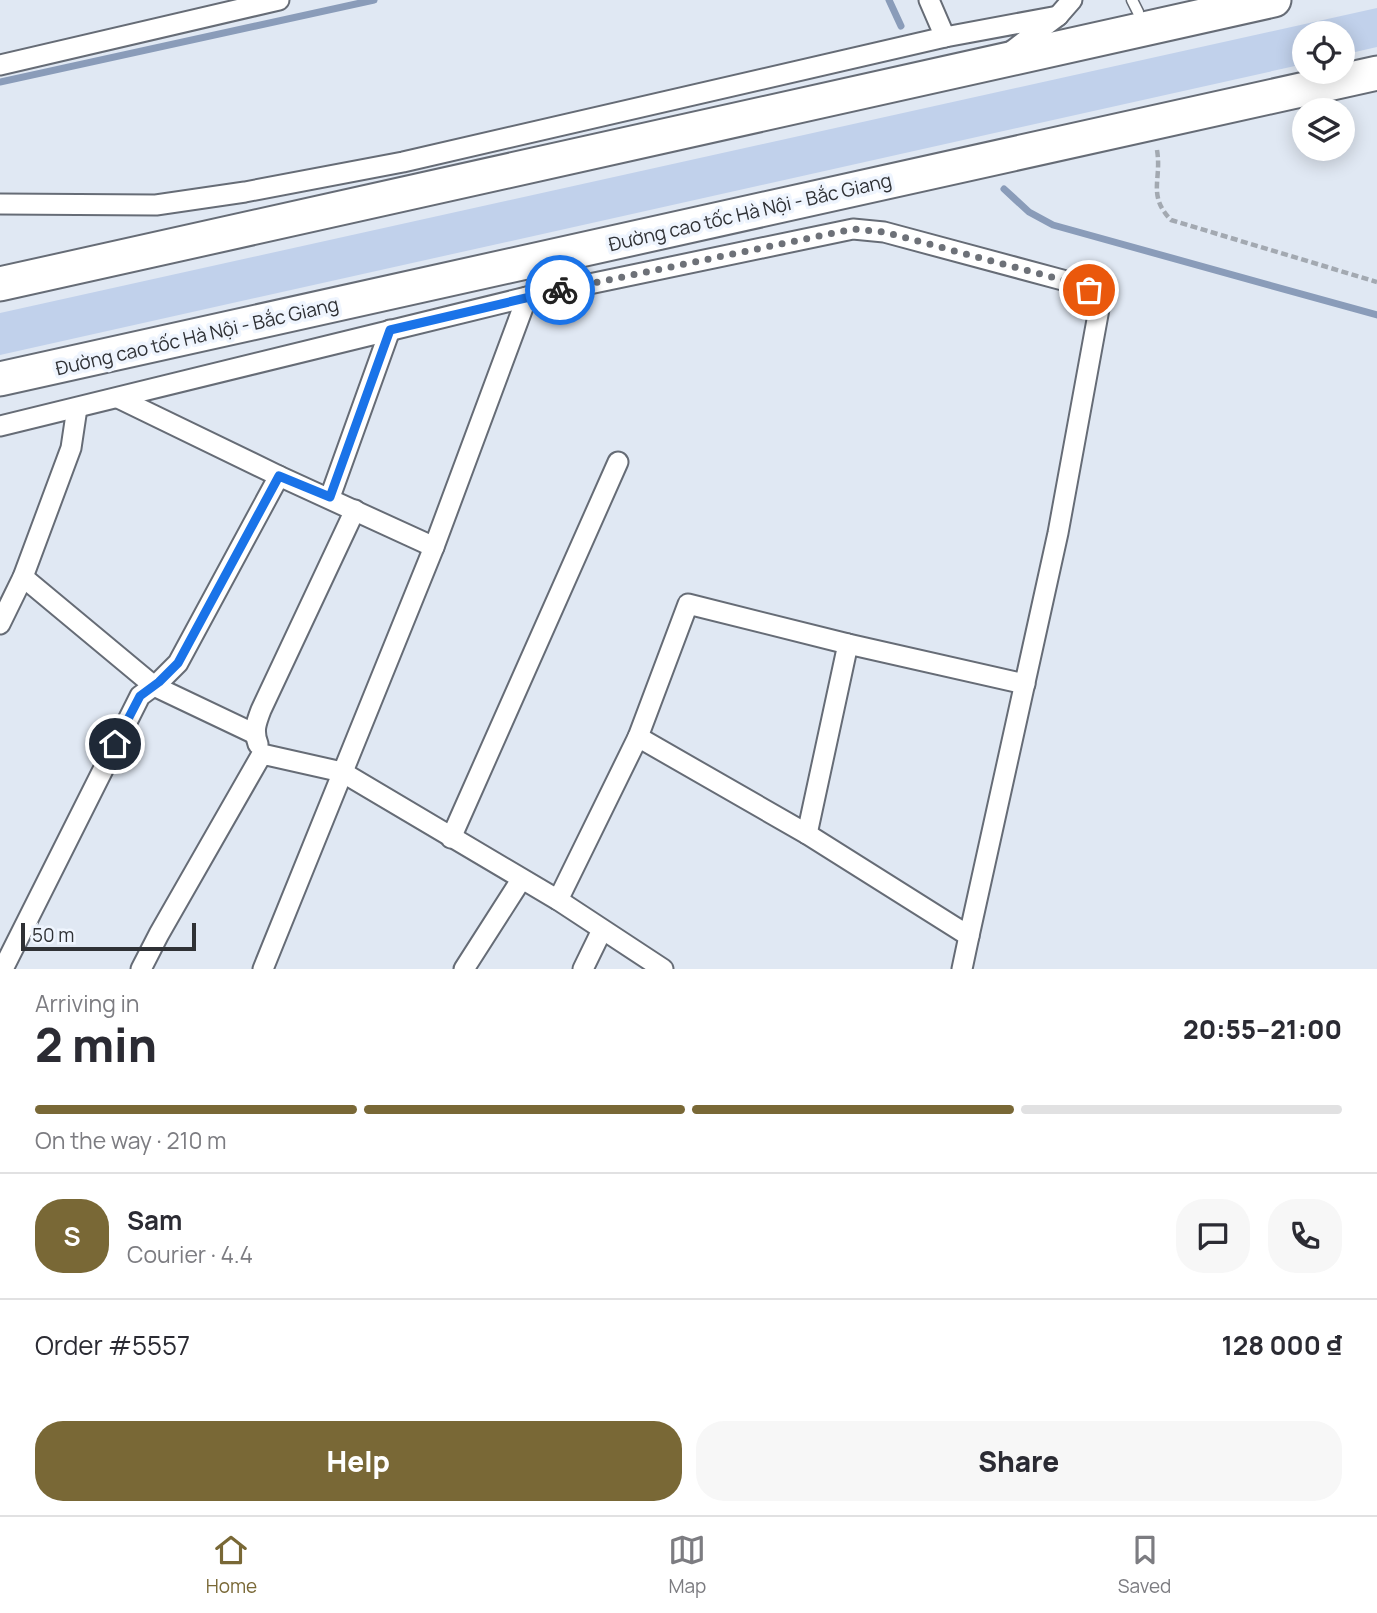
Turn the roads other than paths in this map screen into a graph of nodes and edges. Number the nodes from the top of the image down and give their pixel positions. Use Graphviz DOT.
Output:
graph roads {
  1 [pos="279,0"];
  2 [pos="929,0"];
  3 [pos="1072,0"];
  4 [pos="1132,0"];
  5 [pos="1274,0"];
  6 [pos="1138,12"];
  7 [pos="1058,16"];
  8 [pos="945,37"];
  9 [pos="1013,50"];
  10 [pos="0,65"];
  11 [pos="1377,73"];
  12 [pos="0,204"];
  13 [pos="0,284"];
  14 [pos="527,297"];
  15 [pos="390,330"];
  16 [pos="0,379"];
  17 [pos="118,398"];
  18 [pos="77,408"];
  19 [pos="0,426"];
  20 [pos="618,462"];
  21 [pos="279,476"];
  22 [pos="330,497"];
  23 [pos="355,510"];
  24 [pos="434,547"];
  25 [pos="23,577"];
  26 [pos="0,624"];
  27 [pos="848,644"];
  28 [pos="1025,684"];
  29 [pos="154,686"];
  30 [pos="255,734"];
  31 [pos="638,737"];
  32 [pos="262,754"];
  33 [pos="342,772"];
  34 [pos="807,834"];
  35 [pos="451,838"];
  36 [pos="520,880"];
  37 [pos="558,900"];
  38 [pos="602,930"];
  39 [pos="969,936"];
  40 [pos="3,969"];
  41 [pos="141,969"];
  42 [pos="263,969"];
  43 [pos="464,969"];
  44 [pos="583,969"];
  45 [pos="663,969"];
  46 [pos="962,969"];
  1 -- 10 [label="street"];
  2 -- 8 [label="street"];
  3 -- 7 [label="street"];
  4 -- 6 [label="lane"];
  5 -- 13 [label="highway"];
  7 -- 8 [label="street"];
  7 -- 9 [label="street"];
  8 -- 12 [label="street"];
  11 -- 16 [label="highway, Đường cao tốc Hà Nội - Bắc Giang"];
  14 -- 15 [label="street"];
  14 -- 24 [label="street"];
  14 -- 28 [label="street"];
  15 -- 17 [label="street"];
  15 -- 22 [label="street"];
  17 -- 18 [label="street"];
  17 -- 21 [label="street"];
  18 -- 19 [label="street"];
  18 -- 25 [label="street"];
  20 -- 35 [label="street"];
  21 -- 22 [label="street"];
  21 -- 29 [label="street"];
  22 -- 23 [label="street"];
  23 -- 24 [label="street"];
  23 -- 30 [label="street"];
  24 -- 33 [label="street"];
  25 -- 26 [label="street"];
  25 -- 29 [label="street"];
  27 -- 28 [label="street"];
  27 -- 31 [label="street"];
  27 -- 34 [label="street"];
  28 -- 39 [label="street"];
  29 -- 30 [label="street"];
  29 -- 40 [label="street"];
  30 -- 32 [label="street"];
  31 -- 34 [label="street"];
  31 -- 37 [label="street"];
  32 -- 33 [label="street"];
  32 -- 41 [label="street"];
  33 -- 35 [label="street"];
  33 -- 42 [label="street"];
  34 -- 39 [label="street"];
  35 -- 36 [label="street"];
  36 -- 37 [label="street"];
  36 -- 43 [label="street"];
  37 -- 38 [label="street"];
  38 -- 44 [label="street"];
  38 -- 45 [label="street"];
  39 -- 46 [label="street"];
}
